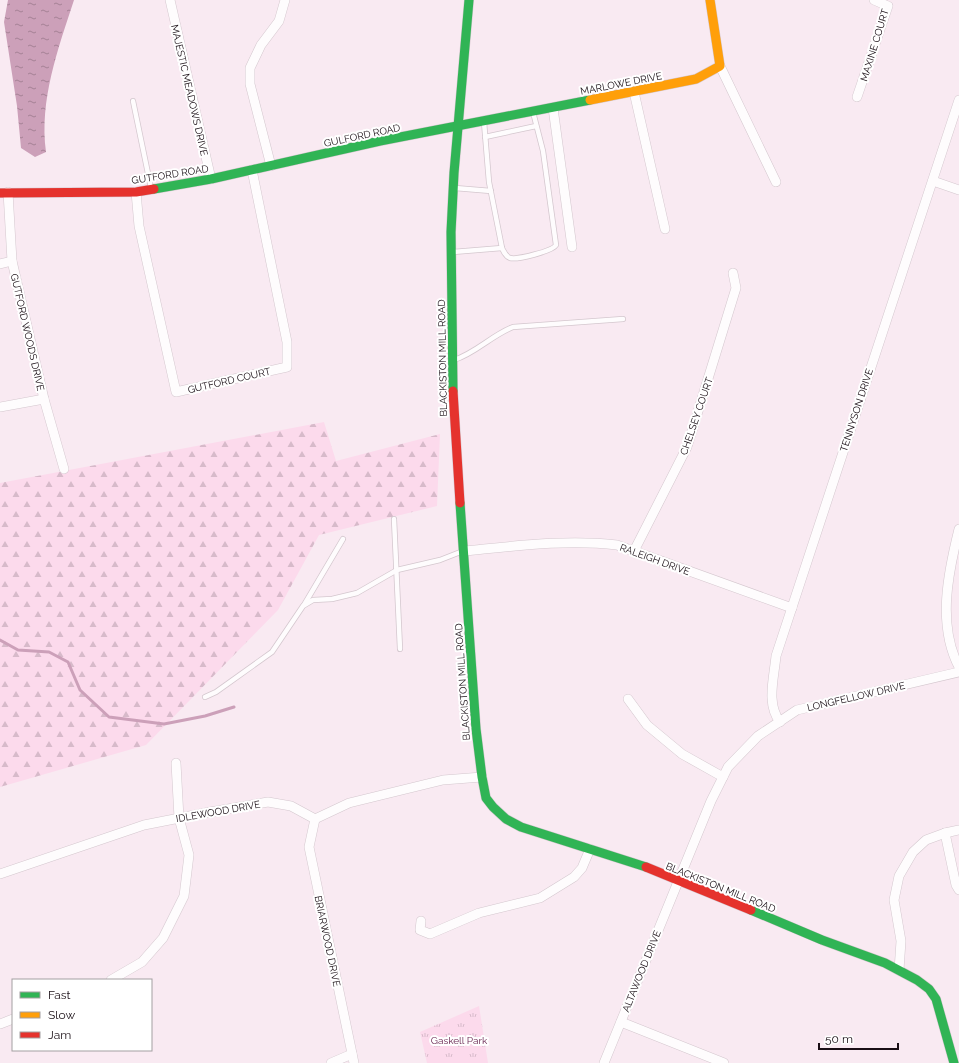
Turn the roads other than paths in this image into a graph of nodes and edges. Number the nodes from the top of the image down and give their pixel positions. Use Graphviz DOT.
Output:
graph roads {
  1 [pos="170,0"];
  2 [pos="285,0"];
  3 [pos="469,0"];
  4 [pos="710,0"];
  5 [pos="874,0"];
  6 [pos="720,66"];
  7 [pos="634,92"];
  8 [pos="857,97"];
  9 [pos="959,100"];
  10 [pos="134,101"];
  11 [pos="553,108"];
  12 [pos="533,112"];
  13 [pos="484,122"];
  14 [pos="536,126"];
  15 [pos="458,127"];
  16 [pos="485,137"];
  17 [pos="271,166"];
  18 [pos="252,170"];
  19 [pos="210,180"];
  20 [pos="776,182"];
  21 [pos="933,182"];
  22 [pos="454,188"];
  23 [pos="152,189"];
  24 [pos="959,190"];
  25 [pos="491,191"];
  26 [pos="4,192"];
  27 [pos="136,192"];
  28 [pos="665,229"];
  29 [pos="572,247"];
  30 [pos="502,248"];
  31 [pos="451,252"];
  32 [pos="12,262"];
  33 [pos="0,264"];
  34 [pos="733,273"];
  35 [pos="623,319"];
  36 [pos="452,360"];
  37 [pos="44,399"];
  38 [pos="0,407"];
  39 [pos="64,469"];
  40 [pos="394,519"];
  41 [pos="959,529"];
  42 [pos="343,539"];
  43 [pos="464,551"];
  44 [pos="634,551"];
  45 [pos="397,570"];
  46 [pos="303,606"];
  47 [pos="792,608"];
  48 [pos="400,649"];
  49 [pos="959,667"];
  50 [pos="959,672"];
  51 [pos="205,697"];
  52 [pos="628,699"];
  53 [pos="780,722"];
  54 [pos="176,763"];
  55 [pos="482,777"];
  56 [pos="723,777"];
  57 [pos="179,818"];
  58 [pos="315,819"];
  59 [pos="959,830"];
  60 [pos="945,833"];
  61 [pos="590,849"];
  62 [pos="0,874"];
  63 [pos="678,879"];
  64 [pos="959,890"];
  65 [pos="421,921"];
  66 [pos="900,970"];
  67 [pos="113,979"];
  68 [pos="12,1019"];
  69 [pos="621,1022"];
  70 [pos="0,1024"];
  71 [pos="353,1059"];
  72 [pos="331,1063"];
  73 [pos="604,1063"];
  74 [pos="724,1063"];
  75 [pos="954,1063"];
  1 -- 19 [label="street, MAJESTIC MEADOWS DRIVE"];
  2 -- 17 [label="street"];
  3 -- 15 [label="main road, BLACKISTON MILL ROAD"];
  4 -- 6 [label="main road"];
  5 -- 8 [label="street, MAXINE COURT"];
  6 -- 7 [label="main road, MARLOWE DRIVE"];
  6 -- 20 [label="street"];
  7 -- 11 [label="main road, MARLOWE DRIVE"];
  7 -- 28 [label="street"];
  9 -- 21 [label="street, TENNYSON DRIVE"];
  10 -- 23 [label="lane"];
  11 -- 12 [label="main road, MARLOWE DRIVE"];
  11 -- 29 [label="street"];
  12 -- 13 [label="main road, MARLOWE DRIVE"];
  12 -- 14 [label="lane"];
  13 -- 15 [label="main road, MARLOWE DRIVE"];
  13 -- 16 [label="lane"];
  14 -- 16 [label="lane"];
  14 -- 30 [label="lane"];
  15 -- 17 [label="main road, GULFORD ROAD"];
  15 -- 22 [label="main road, BLACKISTON MILL ROAD"];
  16 -- 25 [label="lane"];
  17 -- 18 [label="main road, GUTFORD ROAD"];
  18 -- 19 [label="main road, GUTFORD ROAD"];
  18 -- 27 [label="street, GUTFORD COURT"];
  19 -- 23 [label="main road, GUTFORD ROAD"];
  21 -- 24 [label="street"];
  21 -- 47 [label="street, TENNYSON DRIVE"];
  22 -- 25 [label="lane"];
  22 -- 31 [label="main road, BLACKISTON MILL ROAD"];
  23 -- 27 [label="main road, GUTFORD ROAD"];
  25 -- 30 [label="lane"];
  26 -- 27 [label="main road, GUTFORD ROAD"];
  26 -- 32 [label="street, GUTFORD WOODS DRIVE"];
  30 -- 31 [label="lane"];
  31 -- 36 [label="main road, BLACKISTON MILL ROAD"];
  32 -- 33 [label="street"];
  32 -- 37 [label="street, GUTFORD WOODS DRIVE"];
  34 -- 44 [label="street, CHELSEY COURT"];
  35 -- 36 [label="lane"];
  36 -- 43 [label="main road, BLACKISTON MILL ROAD"];
  37 -- 38 [label="street"];
  37 -- 39 [label="street, GUTFORD WOODS DRIVE"];
  40 -- 45 [label="lane"];
  41 -- 49 [label="street"];
  42 -- 46 [label="lane"];
  43 -- 44 [label="street, RALEIGH DRIVE"];
  43 -- 45 [label="lane"];
  43 -- 55 [label="main road, BLACKISTON MILL ROAD"];
  44 -- 47 [label="street, RALEIGH DRIVE"];
  45 -- 46 [label="lane"];
  45 -- 48 [label="lane"];
  46 -- 51 [label="lane"];
  47 -- 53 [label="street, TENNYSON DRIVE"];
  50 -- 53 [label="street, LONGFELLOW DRIVE"];
  52 -- 56 [label="street"];
  53 -- 56 [label="street, LONGFELLOW DRIVE"];
  54 -- 57 [label="street"];
  55 -- 58 [label="street"];
  55 -- 61 [label="main road, BLACKISTON MILL ROAD"];
  56 -- 63 [label="street, LONGFELLOW DRIVE"];
  57 -- 58 [label="street, IDLEWOOD DRIVE"];
  57 -- 62 [label="street, IDLEWOOD DRIVE"];
  57 -- 67 [label="street"];
  58 -- 71 [label="street, BRIARWOOD DRIVE"];
  59 -- 60 [label="street"];
  60 -- 64 [label="street"];
  60 -- 66 [label="street"];
  61 -- 63 [label="main road, BLACKISTON MILL ROAD"];
  61 -- 65 [label="street"];
  63 -- 66 [label="main road, BLACKISTON MILL ROAD"];
  63 -- 69 [label="street, ALTAWOOD DRIVE"];
  66 -- 75 [label="main road, BLACKISTON MILL ROAD"];
  68 -- 70 [label="street"];
  69 -- 73 [label="street, ALTAWOOD DRIVE"];
  69 -- 74 [label="street"];
  71 -- 72 [label="street"];
}
